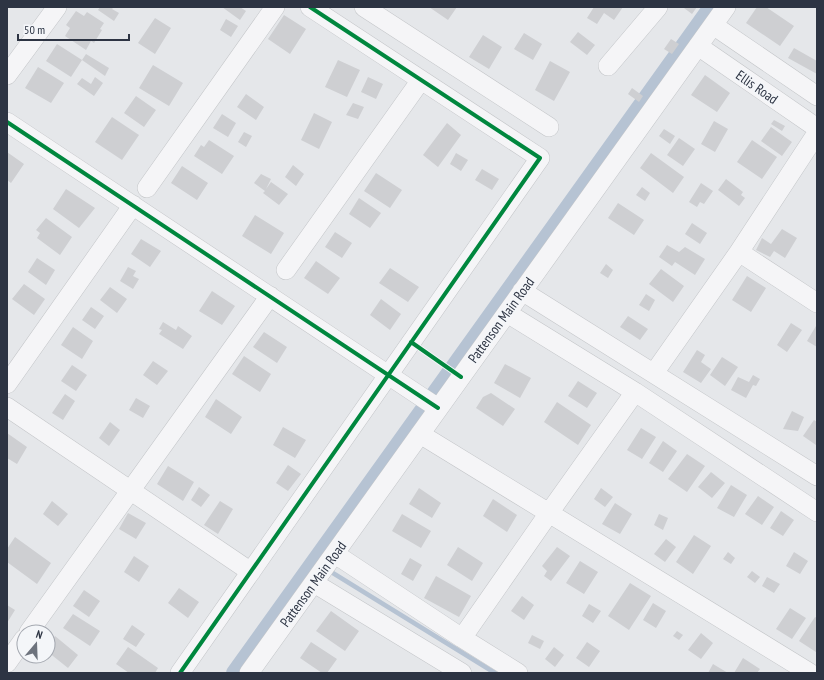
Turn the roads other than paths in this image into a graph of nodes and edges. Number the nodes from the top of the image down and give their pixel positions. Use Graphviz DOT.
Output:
graph roads {
  1 [pos="56,7"];
  2 [pos="275,7"];
  3 [pos="310,7"];
  4 [pos="364,7"];
  5 [pos="658,7"];
  6 [pos="726,7"];
  7 [pos="713,25"];
  8 [pos="698,46"];
  9 [pos="608,66"];
  10 [pos="7,75"];
  11 [pos="421,80"];
  12 [pos="817,96"];
  13 [pos="7,122"];
  14 [pos="549,127"];
  15 [pos="817,128"];
  16 [pos="817,133"];
  17 [pos="148,188"];
  18 [pos="133,205"];
  19 [pos="739,252"];
  20 [pos="286,270"];
  21 [pos="522,291"];
  22 [pos="270,296"];
  23 [pos="817,304"];
  24 [pos="507,313"];
  25 [pos="654,373"];
  26 [pos="392,376"];
  27 [pos="7,384"];
  28 [pos="635,392"];
  29 [pos="436,406"];
  30 [pos="7,407"];
  31 [pos="420,434"];
  32 [pos="817,476"];
  33 [pos="130,490"];
  34 [pos="817,512"];
  35 [pos="549,513"];
  36 [pos="332,557"];
  37 [pos="251,572"];
  38 [pos="317,579"];
  39 [pos="35,624"];
  40 [pos="462,638"];
  41 [pos="16,650"];
  42 [pos="7,663"];
  43 [pos="435,666"];
  44 [pos="180,673"];
  45 [pos="249,673"];
  46 [pos="462,673"];
  47 [pos="518,673"];
  48 [pos="810,673"];
  1 -- 10 [label="street"];
  2 -- 17 [label="street"];
  3 -- 11 [label="street"];
  4 -- 14 [label="street"];
  5 -- 9 [label="street"];
  6 -- 7 [label="street, Pattenson Main Road"];
  7 -- 8 [label="street, Pattenson Main Road"];
  7 -- 12 [label="street"];
  8 -- 15 [label="street, Ellis Road"];
  8 -- 21 [label="street, Pattenson Main Road"];
  11 -- 20 [label="street"];
  11 -- 26 [label="street"];
  13 -- 18 [label="street"];
  16 -- 19 [label="street"];
  18 -- 22 [label="street"];
  18 -- 27 [label="street"];
  19 -- 23 [label="street"];
  19 -- 25 [label="street"];
  21 -- 24 [label="street, Pattenson Main Road"];
  21 -- 25 [label="street"];
  22 -- 26 [label="street"];
  22 -- 33 [label="street"];
  24 -- 28 [label="street"];
  24 -- 29 [label="street, Pattenson Main Road"];
  25 -- 32 [label="street"];
  26 -- 29 [label="street"];
  26 -- 37 [label="street"];
  28 -- 34 [label="street"];
  28 -- 35 [label="street"];
  29 -- 31 [label="street, Pattenson Main Road"];
  30 -- 33 [label="street"];
  31 -- 35 [label="street"];
  31 -- 36 [label="street, Pattenson Main Road"];
  33 -- 37 [label="street"];
  33 -- 39 [label="street"];
  35 -- 40 [label="street"];
  35 -- 48 [label="street"];
  36 -- 38 [label="street, Pattenson Main Road"];
  36 -- 40 [label="street"];
  37 -- 44 [label="street"];
  38 -- 43 [label="street"];
  38 -- 45 [label="street, Pattenson Main Road"];
  40 -- 47 [label="street"];
  41 -- 42 [label="street"];
  43 -- 46 [label="street"];
}
